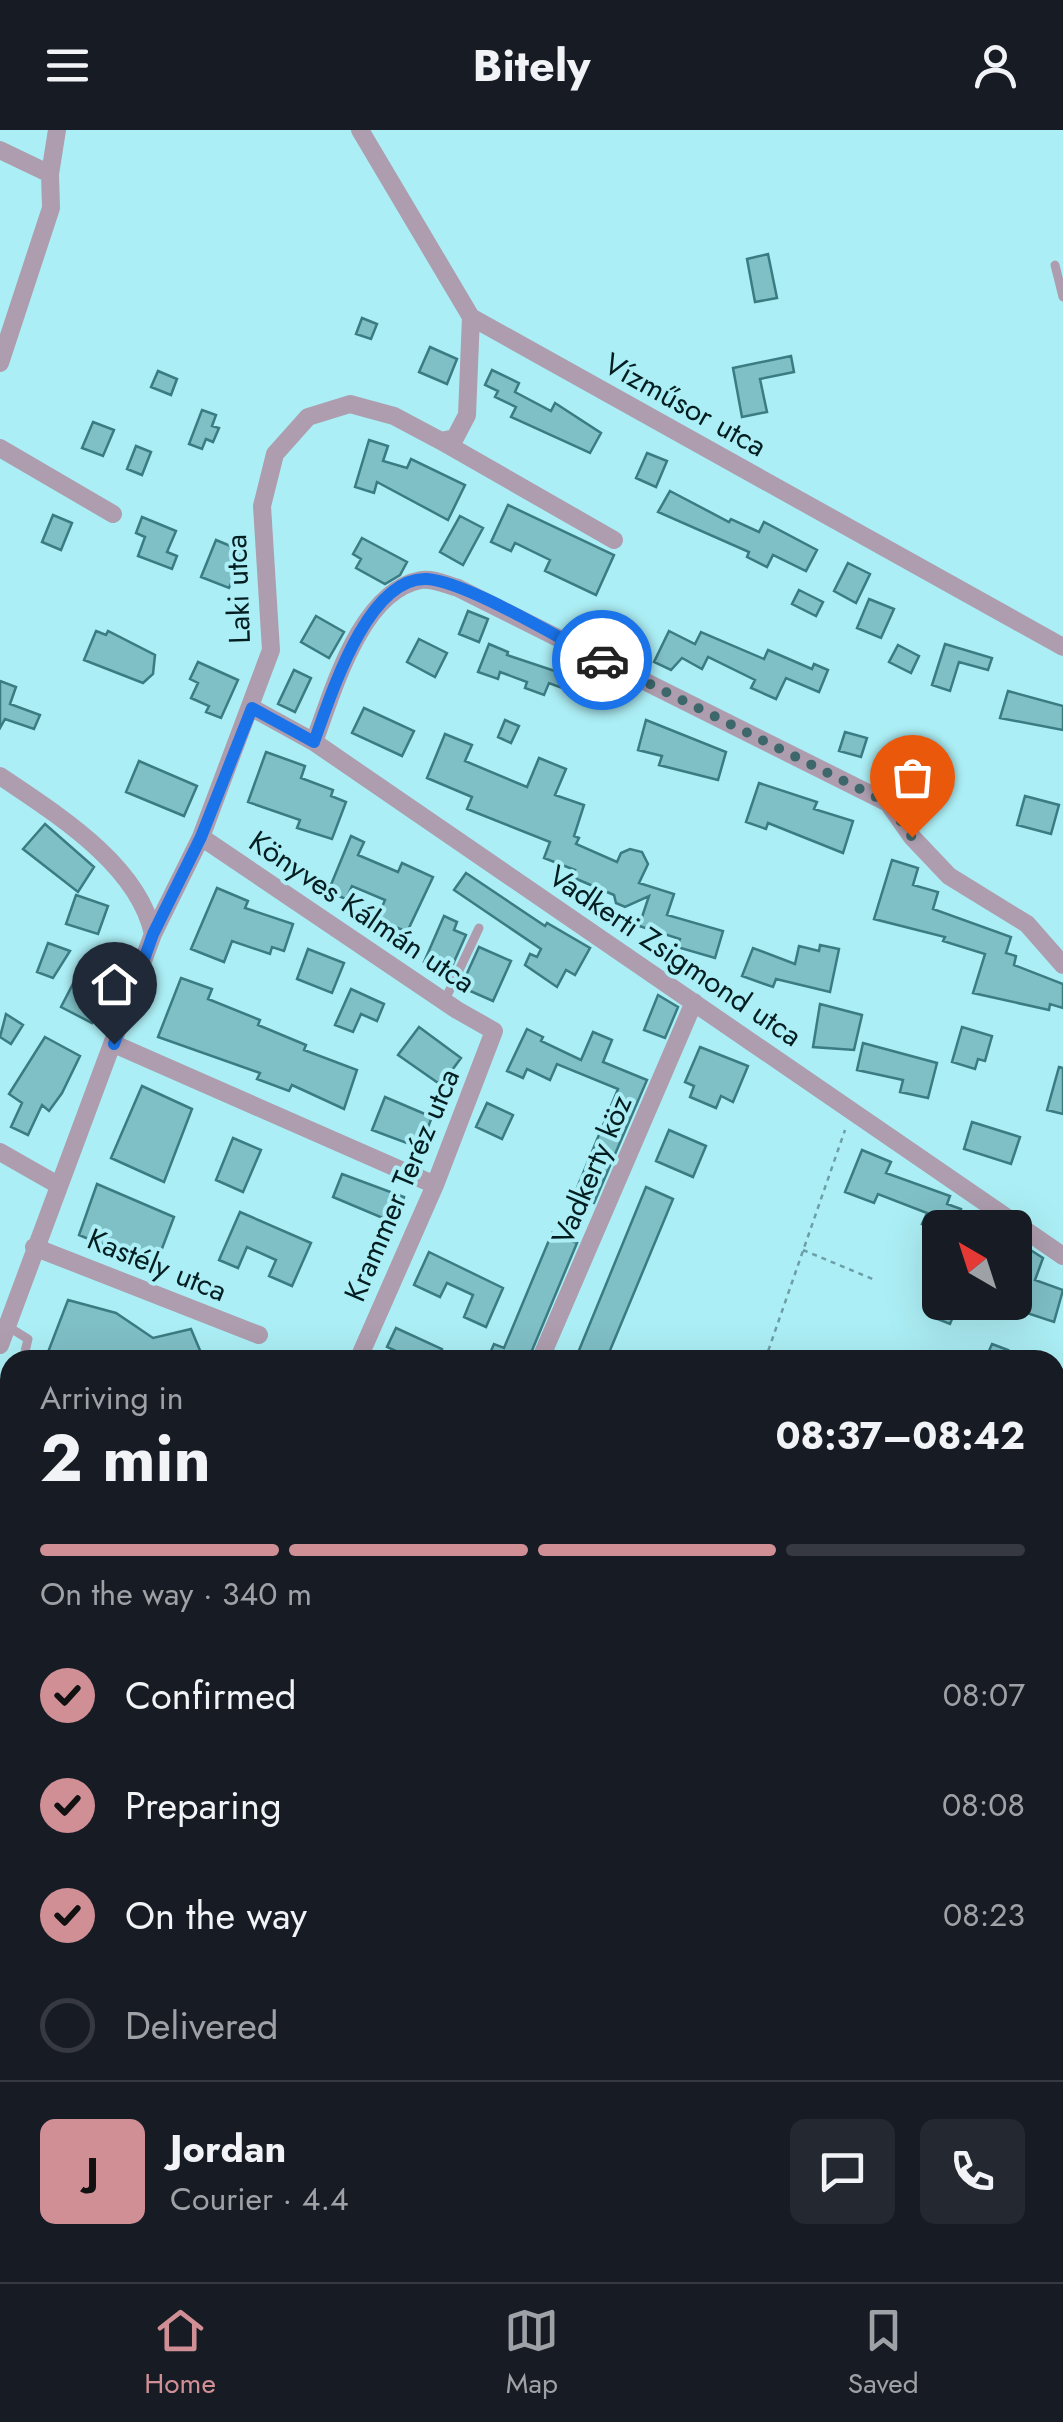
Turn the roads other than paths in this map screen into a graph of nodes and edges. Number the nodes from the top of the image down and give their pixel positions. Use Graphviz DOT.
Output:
graph roads {
  1 [pos="57,130"];
  2 [pos="360,130"];
  3 [pos="0,150"];
  4 [pos="50,174"];
  5 [pos="1055,265"];
  6 [pos="1063,297"];
  7 [pos="472,317"];
  8 [pos="0,363"];
  9 [pos="441,441"];
  10 [pos="0,448"];
  11 [pos="112,514"];
  12 [pos="614,540"];
  13 [pos="1063,647"];
  14 [pos="252,708"];
  15 [pos="314,742"];
  16 [pos="0,776"];
  17 [pos="201,837"];
  18 [pos="479,928"];
  19 [pos="153,934"];
  20 [pos="1063,965"];
  21 [pos="444,1002"];
  22 [pos="694,1002"];
  23 [pos="494,1031"];
  24 [pos="114,1044"];
  25 [pos="0,1152"];
  26 [pos="58,1185"];
  27 [pos="435,1185"];
  28 [pos="34,1247"];
  29 [pos="1063,1256"];
  30 [pos="6,1326"];
  31 [pos="259,1336"];
  32 [pos="0,1345"];
  33 [pos="26,1350"];
  34 [pos="362,1350"];
  35 [pos="544,1350"];
  1 -- 4 [label="street"];
  2 -- 7 [label="street, Vízműsor utca"];
  3 -- 4 [label="street"];
  4 -- 8 [label="street"];
  5 -- 6 [label="lane"];
  7 -- 9 [label="street"];
  7 -- 13 [label="street, Vízműsor utca"];
  9 -- 12 [label="street, Laki utca"];
  9 -- 14 [label="street, Laki utca"];
  10 -- 11 [label="street"];
  14 -- 15 [label="street, Vadkerti Zsigmond utca"];
  14 -- 17 [label="street, Laki utca"];
  15 -- 20 [label="street"];
  15 -- 22 [label="street, Vadkerti Zsigmond utca"];
  16 -- 19 [label="street"];
  17 -- 19 [label="street, Laki utca"];
  17 -- 21 [label="street, Könyves Kálmán utca"];
  18 -- 21 [label="lane"];
  19 -- 24 [label="street, Laki utca"];
  21 -- 23 [label="street, Könyves Kálmán utca"];
  22 -- 29 [label="street, Vadkerti Zsigmond utca"];
  22 -- 35 [label="street, Vadkerty köz"];
  23 -- 27 [label="street, Krammer Teréz utca"];
  24 -- 26 [label="street, Laki utca"];
  24 -- 27 [label="street"];
  25 -- 26 [label="street"];
  26 -- 28 [label="street, Laki utca"];
  27 -- 34 [label="street, Krammer Teréz utca"];
  28 -- 30 [label="street, Laki utca"];
  28 -- 31 [label="street, Kastély utca"];
  30 -- 32 [label="street, Laki utca"];
  30 -- 33 [label="lane"];
}
